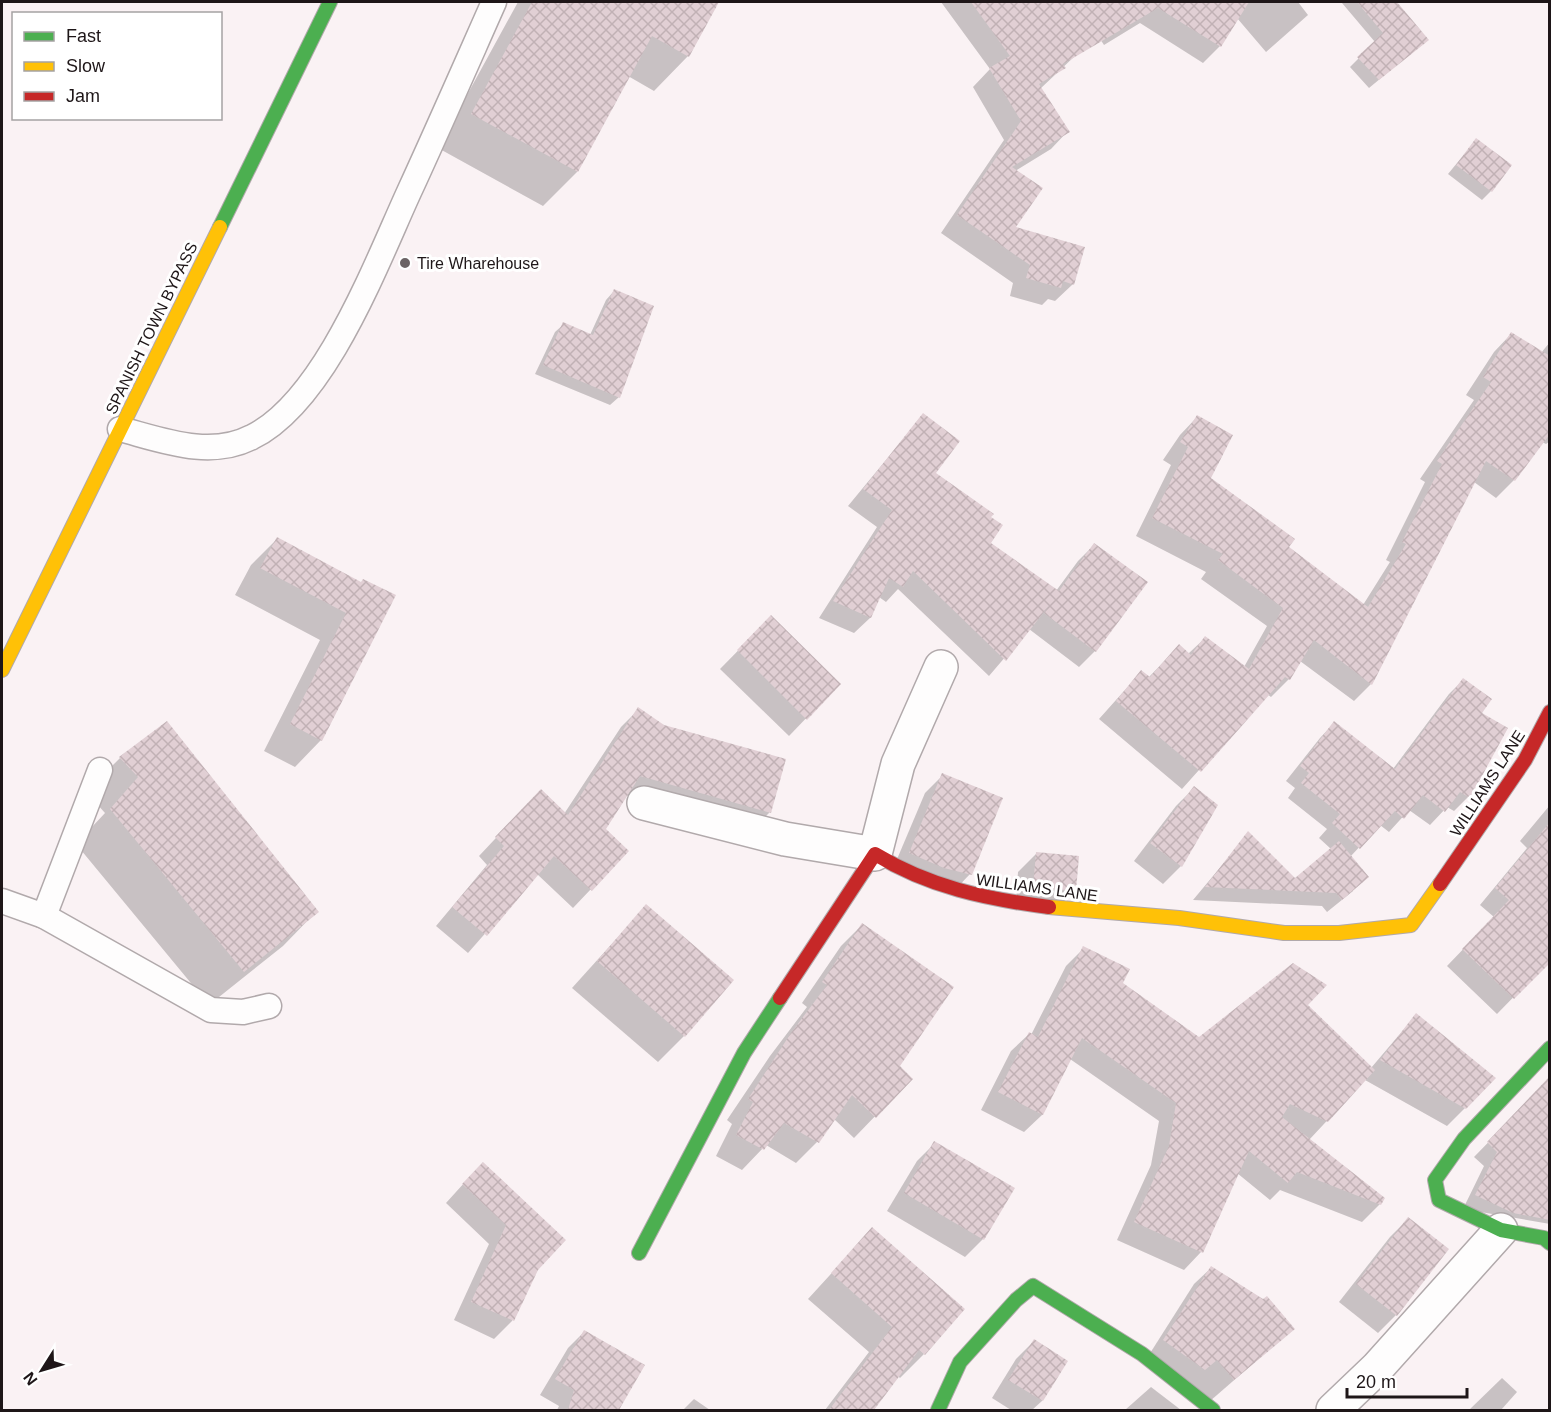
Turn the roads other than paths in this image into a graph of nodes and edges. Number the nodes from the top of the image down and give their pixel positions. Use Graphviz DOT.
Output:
graph roads {
  1 [pos="330,2"];
  2 [pos="494,2"];
  3 [pos="120,429"];
  4 [pos="941,667"];
  5 [pos="2,670"];
  6 [pos="1550,712"];
  7 [pos="100,770"];
  8 [pos="644,802"];
  9 [pos="876,854"];
  10 [pos="2,901"];
  11 [pos="44,916"];
  12 [pos="269,1006"];
  13 [pos="1550,1048"];
  14 [pos="1501,1230"];
  15 [pos="1550,1243"];
  16 [pos="639,1253"];
  17 [pos="938,1410"];
  18 [pos="1213,1410"];
  19 [pos="1333,1410"];
  1 -- 3 [label="street, SPANISH TOWN BYPASS"];
  2 -- 3 [label="lane"];
  3 -- 5 [label="street, SPANISH TOWN BYPASS"];
  4 -- 9 [label="street"];
  6 -- 9 [label="street, WILLIAMS LANE"];
  7 -- 11 [label="lane"];
  8 -- 9 [label="street"];
  9 -- 16 [label="street"];
  10 -- 11 [label="lane"];
  11 -- 12 [label="lane"];
  13 -- 14 [label="street"];
  14 -- 15 [label="street"];
  14 -- 19 [label="street"];
  17 -- 18 [label="street"];
}
